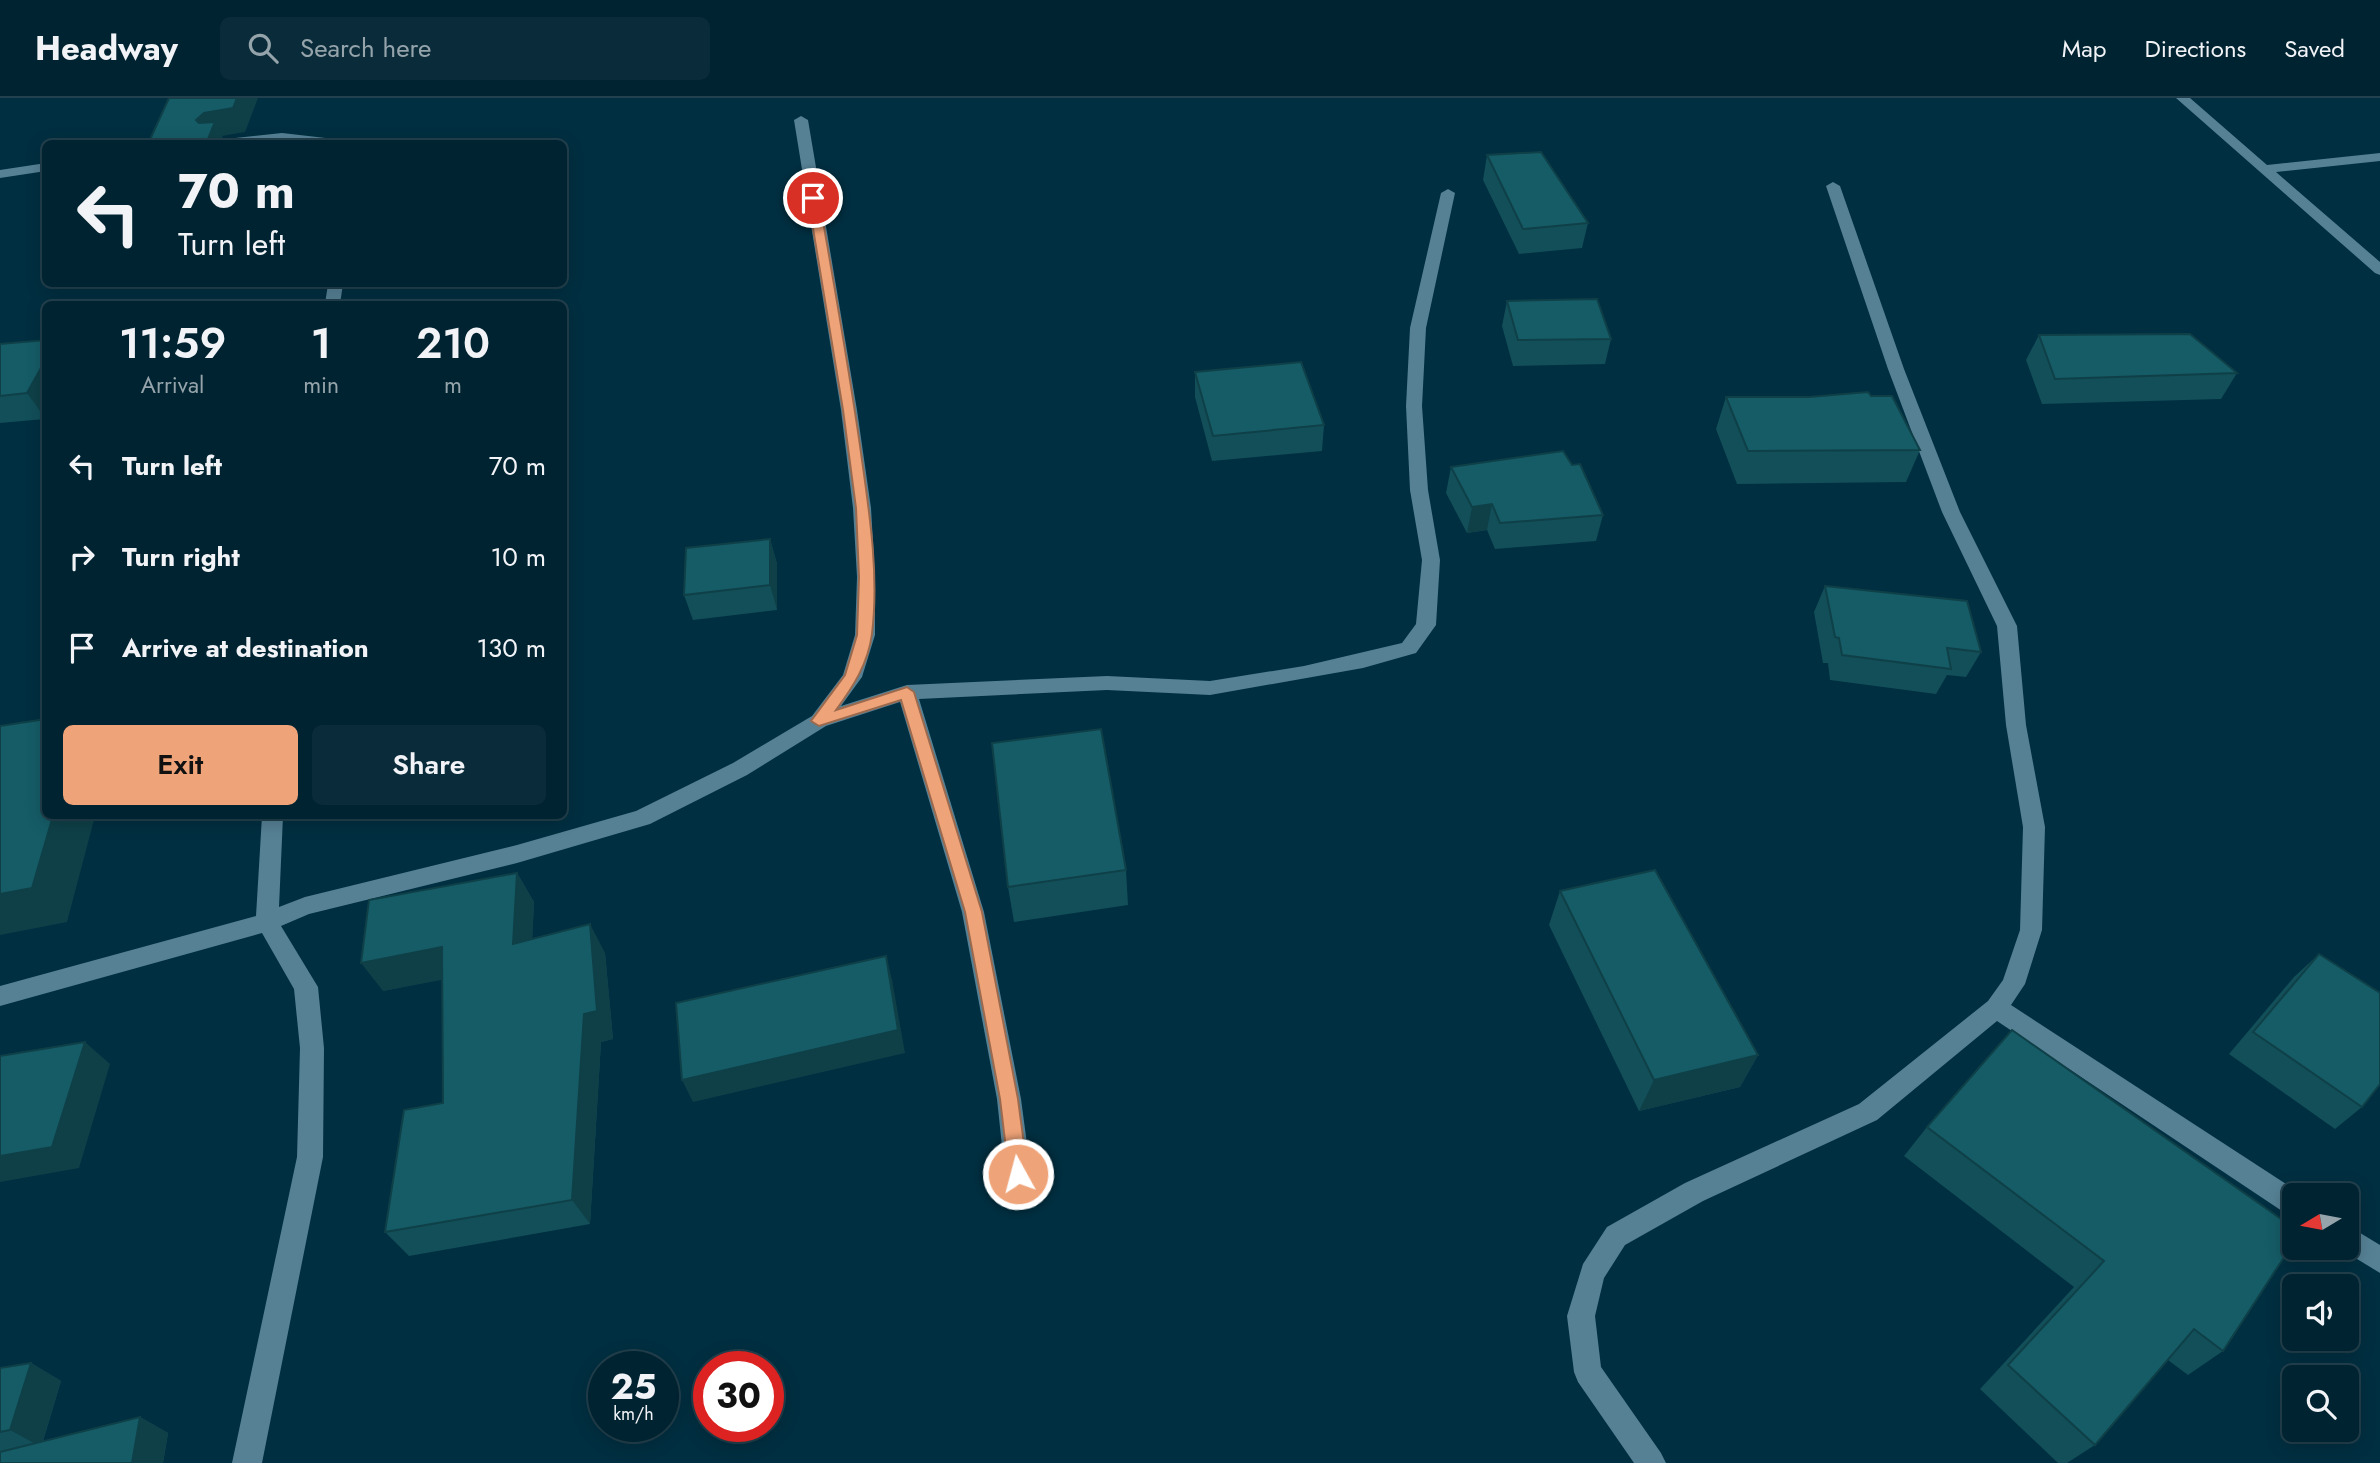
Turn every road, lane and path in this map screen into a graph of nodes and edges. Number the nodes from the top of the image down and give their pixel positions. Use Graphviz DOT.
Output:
graph roads {
  1 [pos="2182,98"];
  2 [pos="801,120"];
  3 [pos="254,140"];
  4 [pos="308,140"];
  5 [pos="2380,157"];
  6 [pos="42,168"];
  7 [pos="2266,169"];
  8 [pos="0,174"];
  9 [pos="1833,186"];
  10 [pos="1448,193"];
  11 [pos="2380,270"];
  12 [pos="907,692"];
  13 [pos="819,721"];
  14 [pos="272,819"];
  15 [pos="267,922"];
  16 [pos="0,996"];
  17 [pos="1996,1007"];
  18 [pos="1018,1174"];
  19 [pos="2282,1196"];
  20 [pos="2359,1246"];
  21 [pos="2380,1260"];
  22 [pos="247,1463"];
  23 [pos="1651,1463"];
  1 -- 7 [label="street"];
  2 -- 13 [label="street"];
  3 -- 4 [label="street"];
  5 -- 7 [label="street"];
  6 -- 8 [label="street"];
  7 -- 11 [label="street"];
  9 -- 17 [label="street"];
  10 -- 12 [label="street"];
  12 -- 13 [label="street"];
  12 -- 18 [label="street"];
  13 -- 15 [label="street"];
  14 -- 15 [label="street"];
  15 -- 16 [label="street"];
  15 -- 22 [label="street"];
  17 -- 19 [label="street"];
  17 -- 23 [label="street"];
  20 -- 21 [label="street"];
}
